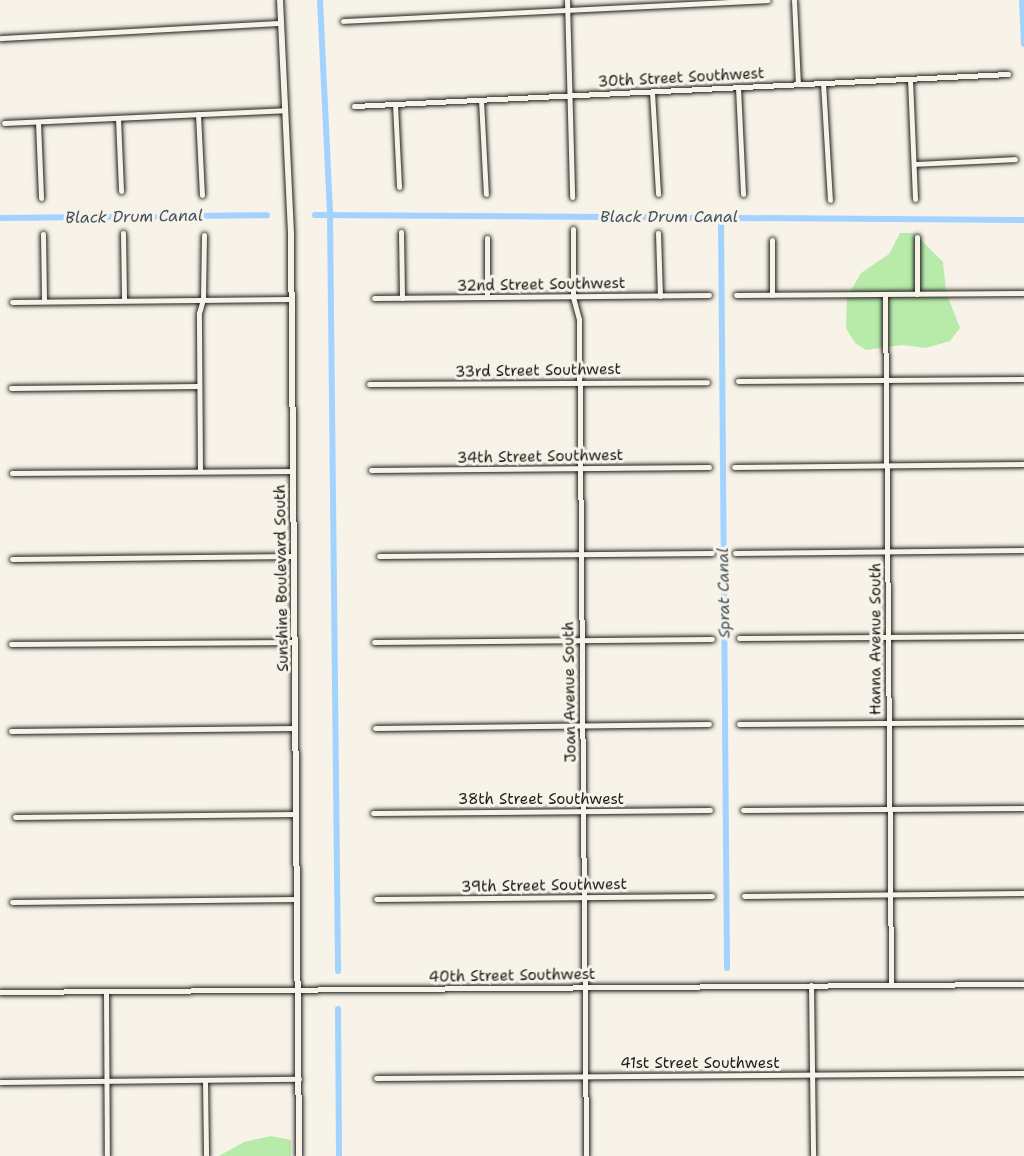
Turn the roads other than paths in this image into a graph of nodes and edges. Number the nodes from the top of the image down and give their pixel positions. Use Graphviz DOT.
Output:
graph roads {
  1 [pos="280,0"];
  2 [pos="567,0"];
  3 [pos="767,0"];
  4 [pos="794,0"];
  5 [pos="567,10"];
  6 [pos="343,21"];
  7 [pos="281,23"];
  8 [pos="0,38"];
  9 [pos="1008,74"];
  10 [pos="910,79"];
  11 [pos="823,83"];
  12 [pos="798,84"];
  13 [pos="738,87"];
  14 [pos="652,92"];
  15 [pos="572,94"];
  16 [pos="481,100"];
  17 [pos="395,104"];
  18 [pos="354,106"];
  19 [pos="285,110"];
  20 [pos="198,114"];
  21 [pos="118,118"];
  22 [pos="38,122"];
  23 [pos="4,123"];
  24 [pos="1015,159"];
  25 [pos="914,164"];
  26 [pos="399,187"];
  27 [pos="122,191"];
  28 [pos="486,194"];
  29 [pos="202,195"];
  30 [pos="658,195"];
  31 [pos="743,195"];
  32 [pos="572,197"];
  33 [pos="42,198"];
  34 [pos="915,199"];
  35 [pos="830,200"];
  36 [pos="573,229"];
  37 [pos="401,232"];
  38 [pos="123,233"];
  39 [pos="658,233"];
  40 [pos="43,234"];
  41 [pos="204,235"];
  42 [pos="917,237"];
  43 [pos="487,238"];
  44 [pos="772,240"];
  45 [pos="1024,292"];
  46 [pos="885,294"];
  47 [pos="917,294"];
  48 [pos="709,295"];
  49 [pos="736,295"];
  50 [pos="772,295"];
  51 [pos="660,296"];
  52 [pos="487,297"];
  53 [pos="573,297"];
  54 [pos="374,298"];
  55 [pos="402,298"];
  56 [pos="203,299"];
  57 [pos="291,299"];
  58 [pos="124,300"];
  59 [pos="44,301"];
  60 [pos="12,302"];
  61 [pos="1024,379"];
  62 [pos="886,380"];
  63 [pos="738,381"];
  64 [pos="579,382"];
  65 [pos="707,382"];
  66 [pos="369,384"];
  67 [pos="199,386"];
  68 [pos="11,388"];
  69 [pos="1024,464"];
  70 [pos="886,465"];
  71 [pos="709,467"];
  72 [pos="734,467"];
  73 [pos="580,468"];
  74 [pos="371,470"];
  75 [pos="200,471"];
  76 [pos="293,471"];
  77 [pos="12,473"];
  78 [pos="1024,550"];
  79 [pos="887,551"];
  80 [pos="711,553"];
  81 [pos="735,553"];
  82 [pos="581,554"];
  83 [pos="294,556"];
  84 [pos="379,556"];
  85 [pos="12,559"];
  86 [pos="1024,636"];
  87 [pos="739,638"];
  88 [pos="888,638"];
  89 [pos="712,639"];
  90 [pos="582,640"];
  91 [pos="295,642"];
  92 [pos="374,642"];
  93 [pos="11,644"];
  94 [pos="1024,722"];
  95 [pos="889,723"];
  96 [pos="709,724"];
  97 [pos="739,724"];
  98 [pos="582,726"];
  99 [pos="295,728"];
  100 [pos="375,728"];
  101 [pos="11,730"];
  102 [pos="1024,808"];
  103 [pos="890,809"];
  104 [pos="710,810"];
  105 [pos="742,810"];
  106 [pos="583,811"];
  107 [pos="373,813"];
  108 [pos="296,814"];
  109 [pos="15,817"];
  110 [pos="1024,893"];
  111 [pos="890,895"];
  112 [pos="712,896"];
  113 [pos="744,896"];
  114 [pos="584,897"];
  115 [pos="297,899"];
  116 [pos="376,899"];
  117 [pos="12,902"];
  118 [pos="891,984"];
  119 [pos="1024,984"];
  120 [pos="811,985"];
  121 [pos="585,987"];
  122 [pos="298,990"];
  123 [pos="0,992"];
  124 [pos="106,992"];
  125 [pos="1024,1073"];
  126 [pos="812,1075"];
  127 [pos="586,1077"];
  128 [pos="376,1078"];
  129 [pos="298,1079"];
  130 [pos="205,1080"];
  131 [pos="106,1081"];
  132 [pos="0,1082"];
  133 [pos="107,1156"];
  134 [pos="206,1156"];
  135 [pos="299,1156"];
  136 [pos="586,1156"];
  137 [pos="813,1156"];
  1 -- 7 [label="street, Sunshine Boulevard South"];
  2 -- 5 [label="street"];
  3 -- 5 [label="street"];
  4 -- 12 [label="street"];
  5 -- 6 [label="street"];
  5 -- 15 [label="street"];
  7 -- 8 [label="street"];
  7 -- 19 [label="street, Sunshine Boulevard South"];
  9 -- 10 [label="street, 30th Street Southwest"];
  10 -- 11 [label="street, 30th Street Southwest"];
  10 -- 25 [label="street"];
  11 -- 12 [label="street, 30th Street Southwest"];
  11 -- 35 [label="street"];
  12 -- 13 [label="street, 30th Street Southwest"];
  13 -- 14 [label="street, 30th Street Southwest"];
  13 -- 31 [label="street"];
  14 -- 15 [label="street, 30th Street Southwest"];
  14 -- 30 [label="street"];
  15 -- 16 [label="street, 30th Street Southwest"];
  15 -- 32 [label="street"];
  16 -- 17 [label="street, 30th Street Southwest"];
  16 -- 28 [label="street"];
  17 -- 18 [label="street, 30th Street Southwest"];
  17 -- 26 [label="street"];
  19 -- 20 [label="street"];
  19 -- 57 [label="street, Sunshine Boulevard South"];
  20 -- 21 [label="street"];
  20 -- 29 [label="street"];
  21 -- 22 [label="street"];
  21 -- 27 [label="street"];
  22 -- 23 [label="street"];
  22 -- 33 [label="street"];
  24 -- 25 [label="street"];
  25 -- 34 [label="street"];
  36 -- 53 [label="street, Joan Avenue South"];
  37 -- 55 [label="street"];
  38 -- 58 [label="street"];
  39 -- 51 [label="street"];
  40 -- 59 [label="street"];
  41 -- 56 [label="street"];
  42 -- 47 [label="street"];
  43 -- 52 [label="street"];
  44 -- 50 [label="street"];
  45 -- 47 [label="street"];
  46 -- 47 [label="street"];
  46 -- 50 [label="street"];
  46 -- 62 [label="street, Hanna Avenue South"];
  48 -- 51 [label="street, 32nd Street Southwest"];
  49 -- 50 [label="street"];
  51 -- 53 [label="street, 32nd Street Southwest"];
  52 -- 53 [label="street, 32nd Street Southwest"];
  52 -- 55 [label="street, 32nd Street Southwest"];
  53 -- 64 [label="street, Joan Avenue South"];
  54 -- 55 [label="street, 32nd Street Southwest"];
  56 -- 57 [label="street"];
  56 -- 58 [label="street"];
  56 -- 67 [label="street"];
  57 -- 76 [label="street, Sunshine Boulevard South"];
  58 -- 59 [label="street"];
  59 -- 60 [label="street"];
  61 -- 62 [label="street"];
  62 -- 63 [label="street"];
  62 -- 70 [label="street, Hanna Avenue South"];
  64 -- 65 [label="street, 33rd Street Southwest"];
  64 -- 66 [label="street, 33rd Street Southwest"];
  64 -- 73 [label="street, Joan Avenue South"];
  67 -- 68 [label="street"];
  67 -- 75 [label="street"];
  69 -- 70 [label="street"];
  70 -- 72 [label="street"];
  70 -- 79 [label="street, Hanna Avenue South"];
  71 -- 73 [label="street, 34th Street Southwest"];
  73 -- 74 [label="street, 34th Street Southwest"];
  73 -- 82 [label="street, Joan Avenue South"];
  75 -- 76 [label="street"];
  75 -- 77 [label="street"];
  76 -- 83 [label="street, Sunshine Boulevard South"];
  78 -- 79 [label="street"];
  79 -- 81 [label="street"];
  79 -- 88 [label="street, Hanna Avenue South"];
  80 -- 82 [label="street"];
  82 -- 84 [label="street"];
  82 -- 90 [label="street, Joan Avenue South"];
  83 -- 85 [label="street"];
  83 -- 91 [label="street, Sunshine Boulevard South"];
  86 -- 88 [label="street"];
  87 -- 88 [label="street"];
  88 -- 95 [label="street, Hanna Avenue South"];
  89 -- 90 [label="street"];
  90 -- 92 [label="street"];
  90 -- 98 [label="street, Joan Avenue South"];
  91 -- 93 [label="street"];
  91 -- 99 [label="street, Sunshine Boulevard South"];
  94 -- 95 [label="street"];
  95 -- 97 [label="street"];
  95 -- 103 [label="street, Hanna Avenue South"];
  96 -- 98 [label="street"];
  98 -- 100 [label="street"];
  98 -- 106 [label="street, Joan Avenue South"];
  99 -- 101 [label="street"];
  99 -- 108 [label="street, Sunshine Boulevard South"];
  102 -- 103 [label="street"];
  103 -- 105 [label="street"];
  103 -- 111 [label="street, Hanna Avenue South"];
  104 -- 106 [label="street, 38th Street Southwest"];
  106 -- 107 [label="street, 38th Street Southwest"];
  106 -- 114 [label="street, Joan Avenue South"];
  108 -- 109 [label="street"];
  108 -- 115 [label="street, Sunshine Boulevard South"];
  110 -- 111 [label="street"];
  111 -- 113 [label="street"];
  111 -- 118 [label="street, Hanna Avenue South"];
  112 -- 114 [label="street, 39th Street Southwest"];
  114 -- 116 [label="street, 39th Street Southwest"];
  114 -- 121 [label="street, Joan Avenue South"];
  115 -- 117 [label="street"];
  115 -- 122 [label="street, Sunshine Boulevard South"];
  118 -- 119 [label="street, 40th Street Southwest"];
  118 -- 120 [label="street, 40th Street Southwest"];
  120 -- 121 [label="street, 40th Street Southwest"];
  120 -- 126 [label="street"];
  121 -- 122 [label="street, 40th Street Southwest"];
  121 -- 127 [label="street, Joan Avenue South"];
  122 -- 124 [label="street, 40th Street Southwest"];
  122 -- 129 [label="street, Sunshine Boulevard South"];
  123 -- 124 [label="street, 40th Street Southwest"];
  124 -- 131 [label="street"];
  125 -- 126 [label="street, 41st Street Southwest"];
  126 -- 127 [label="street, 41st Street Southwest"];
  126 -- 137 [label="street"];
  127 -- 128 [label="street, 41st Street Southwest"];
  127 -- 136 [label="street, Joan Avenue South"];
  129 -- 130 [label="street"];
  129 -- 135 [label="street, Sunshine Boulevard South"];
  130 -- 131 [label="street"];
  130 -- 134 [label="street"];
  131 -- 132 [label="street"];
  131 -- 133 [label="street"];
}
